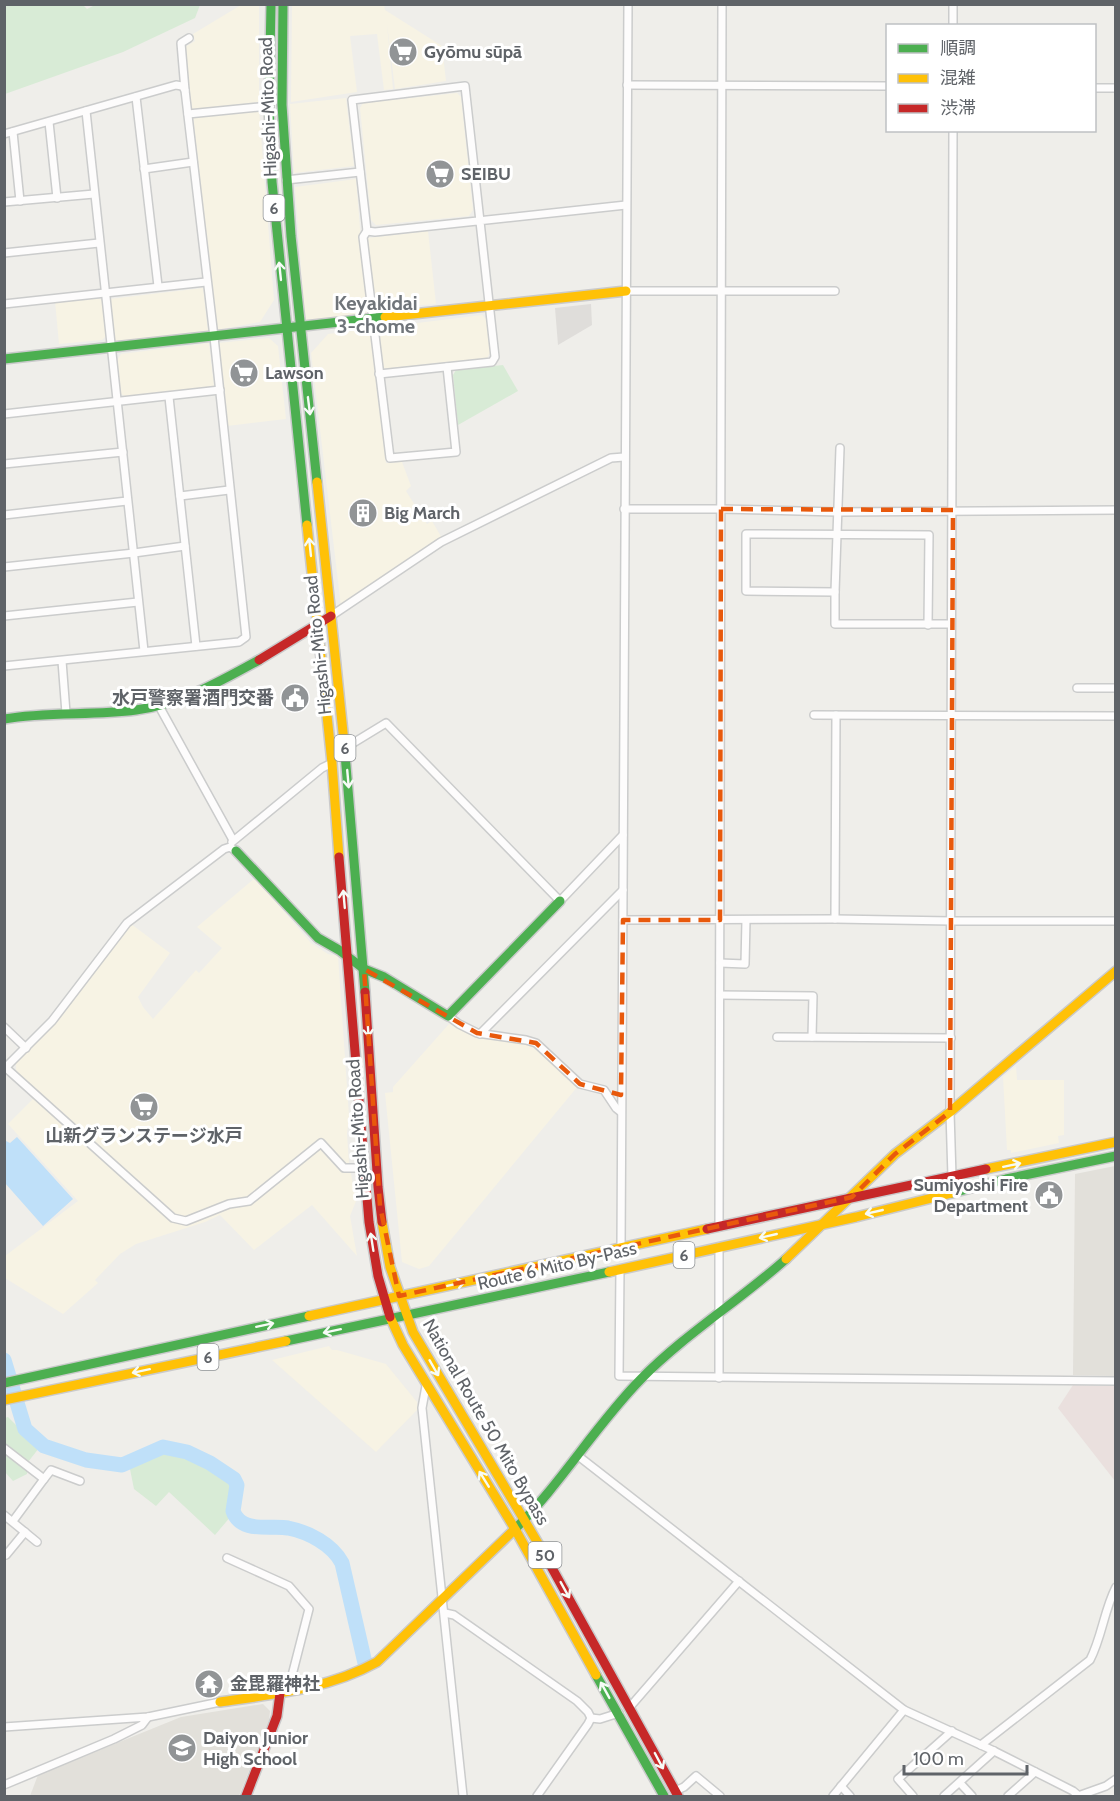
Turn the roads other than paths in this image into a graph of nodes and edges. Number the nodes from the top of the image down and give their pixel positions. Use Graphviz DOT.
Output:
graph roads {
  1 [pos="271,4"];
  2 [pos="283,4"];
  3 [pos="628,4"];
  4 [pos="722,4"];
  5 [pos="952,4"];
  6 [pos="953,24"];
  7 [pos="189,38"];
  8 [pos="627,85"];
  9 [pos="722,86"];
  10 [pos="886,87"];
  11 [pos="1096,88"];
  12 [pos="1116,88"];
  13 [pos="186,90"];
  14 [pos="136,97"];
  15 [pos="268,106"];
  16 [pos="86,111"];
  17 [pos="188,114"];
  18 [pos="49,122"];
  19 [pos="14,132"];
  20 [pos="953,132"];
  21 [pos="4,134"];
  22 [pos="193,162"];
  23 [pos="144,169"];
  24 [pos="360,172"];
  25 [pos="286,180"];
  26 [pos="94,194"];
  27 [pos="57,198"];
  28 [pos="20,201"];
  29 [pos="4,202"];
  30 [pos="626,205"];
  31 [pos="480,221"];
  32 [pos="367,231"];
  33 [pos="99,243"];
  34 [pos="4,253"];
  35 [pos="206,282"];
  36 [pos="158,286"];
  37 [pos="626,291"];
  38 [pos="722,291"];
  39 [pos="835,291"];
  40 [pos="106,294"];
  41 [pos="4,304"];
  42 [pos="489,307"];
  43 [pos="373,319"];
  44 [pos="300,328"];
  45 [pos="286,329"];
  46 [pos="214,337"];
  47 [pos="112,347"];
  48 [pos="4,359"];
  49 [pos="447,367"];
  50 [pos="379,374"];
  51 [pos="219,390"];
  52 [pos="169,397"];
  53 [pos="118,401"];
  54 [pos="4,414"];
  55 [pos="840,448"];
  56 [pos="123,452"];
  57 [pos="624,457"];
  58 [pos="4,464"];
  59 [pos="229,490"];
  60 [pos="180,496"];
  61 [pos="127,501"];
  62 [pos="624,509"];
  63 [pos="721,509"];
  64 [pos="953,510"];
  65 [pos="1116,510"];
  66 [pos="837,512"];
  67 [pos="4,515"];
  68 [pos="836,536"];
  69 [pos="185,546"];
  70 [pos="134,553"];
  71 [pos="4,567"];
  72 [pos="835,592"];
  73 [pos="138,602"];
  74 [pos="4,616"];
  75 [pos="332,616"];
  76 [pos="951,624"];
  77 [pos="928,625"];
  78 [pos="318,626"];
  79 [pos="196,646"];
  80 [pos="144,651"];
  81 [pos="62,661"];
  82 [pos="4,666"];
  83 [pos="1077,688"];
  84 [pos="1116,688"];
  85 [pos="159,705"];
  86 [pos="66,713"];
  87 [pos="814,715"];
  88 [pos="836,715"];
  89 [pos="952,716"];
  90 [pos="1116,716"];
  91 [pos="4,719"];
  92 [pos="345,748"];
  93 [pos="332,763"];
  94 [pos="623,835"];
  95 [pos="233,846"];
  96 [pos="623,890"];
  97 [pos="560,901"];
  98 [pos="835,919"];
  99 [pos="623,920"];
  100 [pos="720,920"];
  101 [pos="746,920"];
  102 [pos="951,921"];
  103 [pos="1116,921"];
  104 [pos="349,957"];
  105 [pos="720,963"];
  106 [pos="364,969"];
  107 [pos="1116,971"];
  108 [pos="720,995"];
  109 [pos="448,1016"];
  110 [pos="4,1027"];
  111 [pos="480,1034"];
  112 [pos="777,1037"];
  113 [pos="812,1037"];
  114 [pos="951,1038"];
  115 [pos="26,1048"];
  116 [pos="5,1069"];
  117 [pos="621,1112"];
  118 [pos="950,1112"];
  119 [pos="1116,1142"];
  120 [pos="1116,1156"];
  121 [pos="363,1168"];
  122 [pos="952,1177"];
  123 [pos="852,1197"];
  124 [pos="825,1223"];
  125 [pos="719,1227"];
  126 [pos="719,1247"];
  127 [pos="621,1248"];
  128 [pos="620,1269"];
  129 [pos="399,1296"];
  130 [pos="383,1299"];
  131 [pos="720,1313"];
  132 [pos="406,1316"];
  133 [pos="389,1320"];
  134 [pos="643,1377"];
  135 [pos="719,1378"];
  136 [pos="1116,1381"];
  137 [pos="4,1383"];
  138 [pos="426,1386"];
  139 [pos="5,1400"];
  140 [pos="4,1448"];
  141 [pos="577,1455"];
  142 [pos="44,1479"];
  143 [pos="80,1480"];
  144 [pos="4,1515"];
  145 [pos="525,1519"];
  146 [pos="13,1521"];
  147 [pos="515,1529"];
  148 [pos="25,1532"];
  149 [pos="37,1542"];
  150 [pos="4,1554"];
  151 [pos="227,1558"];
  152 [pos="739,1581"];
  153 [pos="1116,1587"];
  154 [pos="443,1597"];
  155 [pos="445,1613"];
  156 [pos="284,1692"];
  157 [pos="220,1702"];
  158 [pos="630,1707"];
  159 [pos="904,1710"];
  160 [pos="618,1713"];
  161 [pos="148,1717"];
  162 [pos="591,1718"];
  163 [pos="4,1727"];
  164 [pos="952,1731"];
  165 [pos="981,1744"];
  166 [pos="994,1750"];
  167 [pos="1035,1772"];
  168 [pos="1116,1779"];
  169 [pos="960,1783"];
  170 [pos="4,1785"];
  171 [pos="841,1786"];
  172 [pos="676,1794"];
  173 [pos="1079,1796"];
  174 [pos="246,1797"];
  175 [pos="463,1797"];
  176 [pos="537,1797"];
  177 [pos="664,1797"];
  178 [pos="720,1797"];
  179 [pos="833,1797"];
  180 [pos="850,1797"];
  181 [pos="913,1797"];
  182 [pos="944,1797"];
  183 [pos="972,1797"];
  184 [pos="1008,1797"];
  1 -- 15 [label="main road, Higashi-Mito Road / 6"];
  2 -- 25 [label="main road, Higashi-Mito Road / 6"];
  3 -- 8 [label="street"];
  4 -- 9 [label="street"];
  5 -- 6 [label="street"];
  7 -- 13 [label="street"];
  8 -- 9 [label="street"];
  8 -- 30 [label="street"];
  9 -- 10 [label="street"];
  9 -- 38 [label="street"];
  11 -- 12 [label="street"];
  13 -- 14 [label="street"];
  13 -- 17 [label="street"];
  14 -- 16 [label="street"];
  14 -- 23 [label="street"];
  15 -- 17 [label="street"];
  45 -- 15 [label="main road, Higashi-Mito Road / 6, one-way"];
  16 -- 18 [label="street"];
  16 -- 26 [label="street"];
  17 -- 22 [label="street"];
  18 -- 19 [label="street"];
  18 -- 27 [label="street"];
  19 -- 21 [label="street"];
  19 -- 28 [label="street"];
  20 -- 64 [label="street"];
  22 -- 23 [label="street"];
  22 -- 35 [label="street"];
  23 -- 36 [label="street"];
  24 -- 25 [label="street"];
  24 -- 31 [label="street"];
  24 -- 32 [label="street"];
  25 -- 44 [label="main road, Higashi-Mito Road / 6"];
  26 -- 27 [label="street"];
  26 -- 33 [label="street"];
  27 -- 28 [label="street"];
  28 -- 29 [label="street"];
  30 -- 31 [label="street"];
  30 -- 37 [label="street"];
  31 -- 32 [label="street"];
  31 -- 42 [label="street"];
  32 -- 43 [label="street"];
  33 -- 34 [label="street"];
  33 -- 40 [label="street"];
  35 -- 36 [label="street"];
  35 -- 46 [label="street"];
  36 -- 40 [label="street"];
  37 -- 38 [label="street"];
  37 -- 42 [label="main road"];
  37 -- 57 [label="street"];
  38 -- 39 [label="street"];
  38 -- 63 [label="street"];
  40 -- 41 [label="street"];
  40 -- 47 [label="street"];
  42 -- 43 [label="main road"];
  42 -- 49 [label="street"];
  43 -- 44 [label="main road"];
  43 -- 50 [label="street"];
  44 -- 45 [label="main road"];
  44 -- 75 [label="main road, Higashi-Mito Road / 6, one-way"];
  45 -- 46 [label="main road"];
  78 -- 45 [label="main road, Higashi-Mito Road / 6, one-way"];
  46 -- 47 [label="main road"];
  46 -- 51 [label="street"];
  47 -- 48 [label="main road"];
  47 -- 53 [label="street"];
  49 -- 50 [label="street"];
  49 -- 50 [label="street"];
  51 -- 52 [label="street"];
  51 -- 59 [label="street"];
  52 -- 53 [label="street"];
  52 -- 60 [label="street"];
  53 -- 54 [label="street"];
  53 -- 56 [label="street"];
  55 -- 66 [label="street"];
  56 -- 58 [label="street"];
  56 -- 61 [label="street"];
  57 -- 62 [label="street"];
  57 -- 75 [label="street"];
  59 -- 60 [label="street"];
  59 -- 79 [label="street"];
  60 -- 69 [label="street"];
  61 -- 67 [label="street"];
  61 -- 70 [label="street"];
  62 -- 63 [label="street"];
  62 -- 94 [label="street"];
  63 -- 66 [label="street"];
  63 -- 100 [label="street"];
  64 -- 65 [label="street"];
  64 -- 66 [label="street"];
  64 -- 76 [label="street"];
  66 -- 68 [label="street"];
  68 -- 72 [label="street"];
  68 -- 72 [label="street"];
  68 -- 77 [label="street"];
  69 -- 70 [label="street"];
  69 -- 79 [label="street"];
  70 -- 71 [label="street"];
  70 -- 73 [label="street"];
  72 -- 77 [label="street"];
  73 -- 74 [label="street"];
  73 -- 80 [label="street"];
  75 -- 78 [label="main road"];
  75 -- 92 [label="main road, Higashi-Mito Road / 6"];
  76 -- 77 [label="street"];
  76 -- 89 [label="street"];
  78 -- 85 [label="main road"];
  78 -- 93 [label="main road, Higashi-Mito Road / 6"];
  79 -- 80 [label="street"];
  80 -- 81 [label="street"];
  81 -- 82 [label="street"];
  81 -- 86 [label="street"];
  83 -- 84 [label="street"];
  85 -- 86 [label="main road"];
  85 -- 95 [label="street"];
  86 -- 91 [label="main road"];
  87 -- 88 [label="street"];
  88 -- 89 [label="street"];
  88 -- 98 [label="street"];
  89 -- 90 [label="street"];
  89 -- 102 [label="street"];
  92 -- 97 [label="street"];
  92 -- 106 [label="main road, Higashi-Mito Road / 6, one-way"];
  93 -- 95 [label="street"];
  104 -- 93 [label="main road, Higashi-Mito Road / 6, one-way"];
  94 -- 96 [label="street"];
  94 -- 97 [label="street"];
  95 -- 104 [label="main road"];
  95 -- 115 [label="street"];
  96 -- 99 [label="street"];
  96 -- 111 [label="street"];
  97 -- 109 [label="main road"];
  98 -- 101 [label="street"];
  98 -- 102 [label="street"];
  99 -- 100 [label="street"];
  99 -- 117 [label="street"];
  100 -- 101 [label="street"];
  100 -- 105 [label="street"];
  101 -- 105 [label="street"];
  102 -- 103 [label="street"];
  102 -- 114 [label="street"];
  104 -- 106 [label="main road"];
  104 -- 121 [label="main road, Higashi-Mito Road / 6"];
  105 -- 108 [label="street"];
  106 -- 109 [label="main road"];
  106 -- 129 [label="main road, Higashi-Mito Road / 6, one-way"];
  107 -- 118 [label="main road"];
  108 -- 113 [label="street"];
  108 -- 125 [label="street"];
  109 -- 111 [label="street"];
  110 -- 115 [label="street"];
  111 -- 117 [label="street"];
  112 -- 113 [label="street"];
  113 -- 114 [label="street"];
  114 -- 118 [label="street"];
  115 -- 116 [label="street"];
  116 -- 121 [label="street"];
  117 -- 127 [label="street"];
  118 -- 122 [label="street"];
  118 -- 123 [label="main road"];
  122 -- 119 [label="main road, Route 6 Mito By-Pass / 6, one-way"];
  120 -- 124 [label="main road, Route 6 Mito By-Pass / 6, one-way"];
  130 -- 121 [label="main road, Higashi-Mito Road / 6, one-way"];
  122 -- 123 [label="main road, Route 6 Mito By-Pass / 6"];
  123 -- 124 [label="main road"];
  123 -- 125 [label="main road, Route 6 Mito By-Pass / 6"];
  124 -- 126 [label="main road, Route 6 Mito By-Pass / 6, one-way"];
  124 -- 131 [label="main road"];
  125 -- 127 [label="main road, Route 6 Mito By-Pass / 6"];
  126 -- 128 [label="main road, Route 6 Mito By-Pass / 6"];
  126 -- 131 [label="street"];
  129 -- 127 [label="main road, Route 6 Mito By-Pass / 6, one-way"];
  128 -- 132 [label="main road, Route 6 Mito By-Pass / 6"];
  128 -- 134 [label="street"];
  129 -- 130 [label="main road, Route 6 Mito By-Pass / 6"];
  129 -- 132 [label="main road, Higashi-Mito Road / 6"];
  130 -- 133 [label="main road, 50"];
  137 -- 130 [label="main road, Route 6 Mito By-Pass / 6, one-way"];
  131 -- 134 [label="main road"];
  131 -- 135 [label="street"];
  132 -- 133 [label="main road, Route 6 Mito By-Pass / 6"];
  132 -- 145 [label="main road, National Route 50 Mito Bypass / 50, one-way"];
  133 -- 138 [label="main road, 50"];
  133 -- 139 [label="main road, Route 6 Mito By-Pass / 6, one-way"];
  134 -- 135 [label="street"];
  134 -- 141 [label="main road"];
  135 -- 136 [label="street"];
  147 -- 138 [label="main road, National Route 50 Mito Bypass / 50, one-way"];
  138 -- 154 [label="street"];
  140 -- 142 [label="street"];
  141 -- 145 [label="main road"];
  141 -- 152 [label="street"];
  142 -- 143 [label="street"];
  142 -- 146 [label="street"];
  144 -- 146 [label="street"];
  145 -- 147 [label="main road"];
  145 -- 158 [label="main road, National Route 50 Mito Bypass / 50, one-way"];
  146 -- 148 [label="street"];
  147 -- 154 [label="main road"];
  160 -- 147 [label="main road, National Route 50 Mito Bypass / 50, one-way"];
  148 -- 149 [label="street"];
  148 -- 150 [label="street"];
  151 -- 156 [label="street"];
  152 -- 158 [label="street"];
  152 -- 159 [label="street"];
  153 -- 165 [label="street"];
  154 -- 155 [label="street"];
  154 -- 156 [label="main road"];
  155 -- 162 [label="street"];
  155 -- 175 [label="street"];
  156 -- 157 [label="main road"];
  156 -- 174 [label="main road"];
  157 -- 161 [label="street"];
  158 -- 160 [label="street"];
  158 -- 172 [label="main road, National Route 50 Mito Bypass / 50, one-way"];
  159 -- 164 [label="street"];
  159 -- 171 [label="street"];
  160 -- 162 [label="street"];
  160 -- 177 [label="main road, National Route 50 Mito Bypass / 50"];
  161 -- 163 [label="street"];
  161 -- 170 [label="street"];
  162 -- 176 [label="street"];
  164 -- 165 [label="street"];
  164 -- 181 [label="street"];
  165 -- 166 [label="street"];
  166 -- 167 [label="street"];
  166 -- 169 [label="street"];
  167 -- 173 [label="street"];
  167 -- 184 [label="street"];
  168 -- 173 [label="street"];
  169 -- 182 [label="street"];
  169 -- 183 [label="street"];
  171 -- 179 [label="street"];
  171 -- 180 [label="street"];
  172 -- 178 [label="street"];
}
